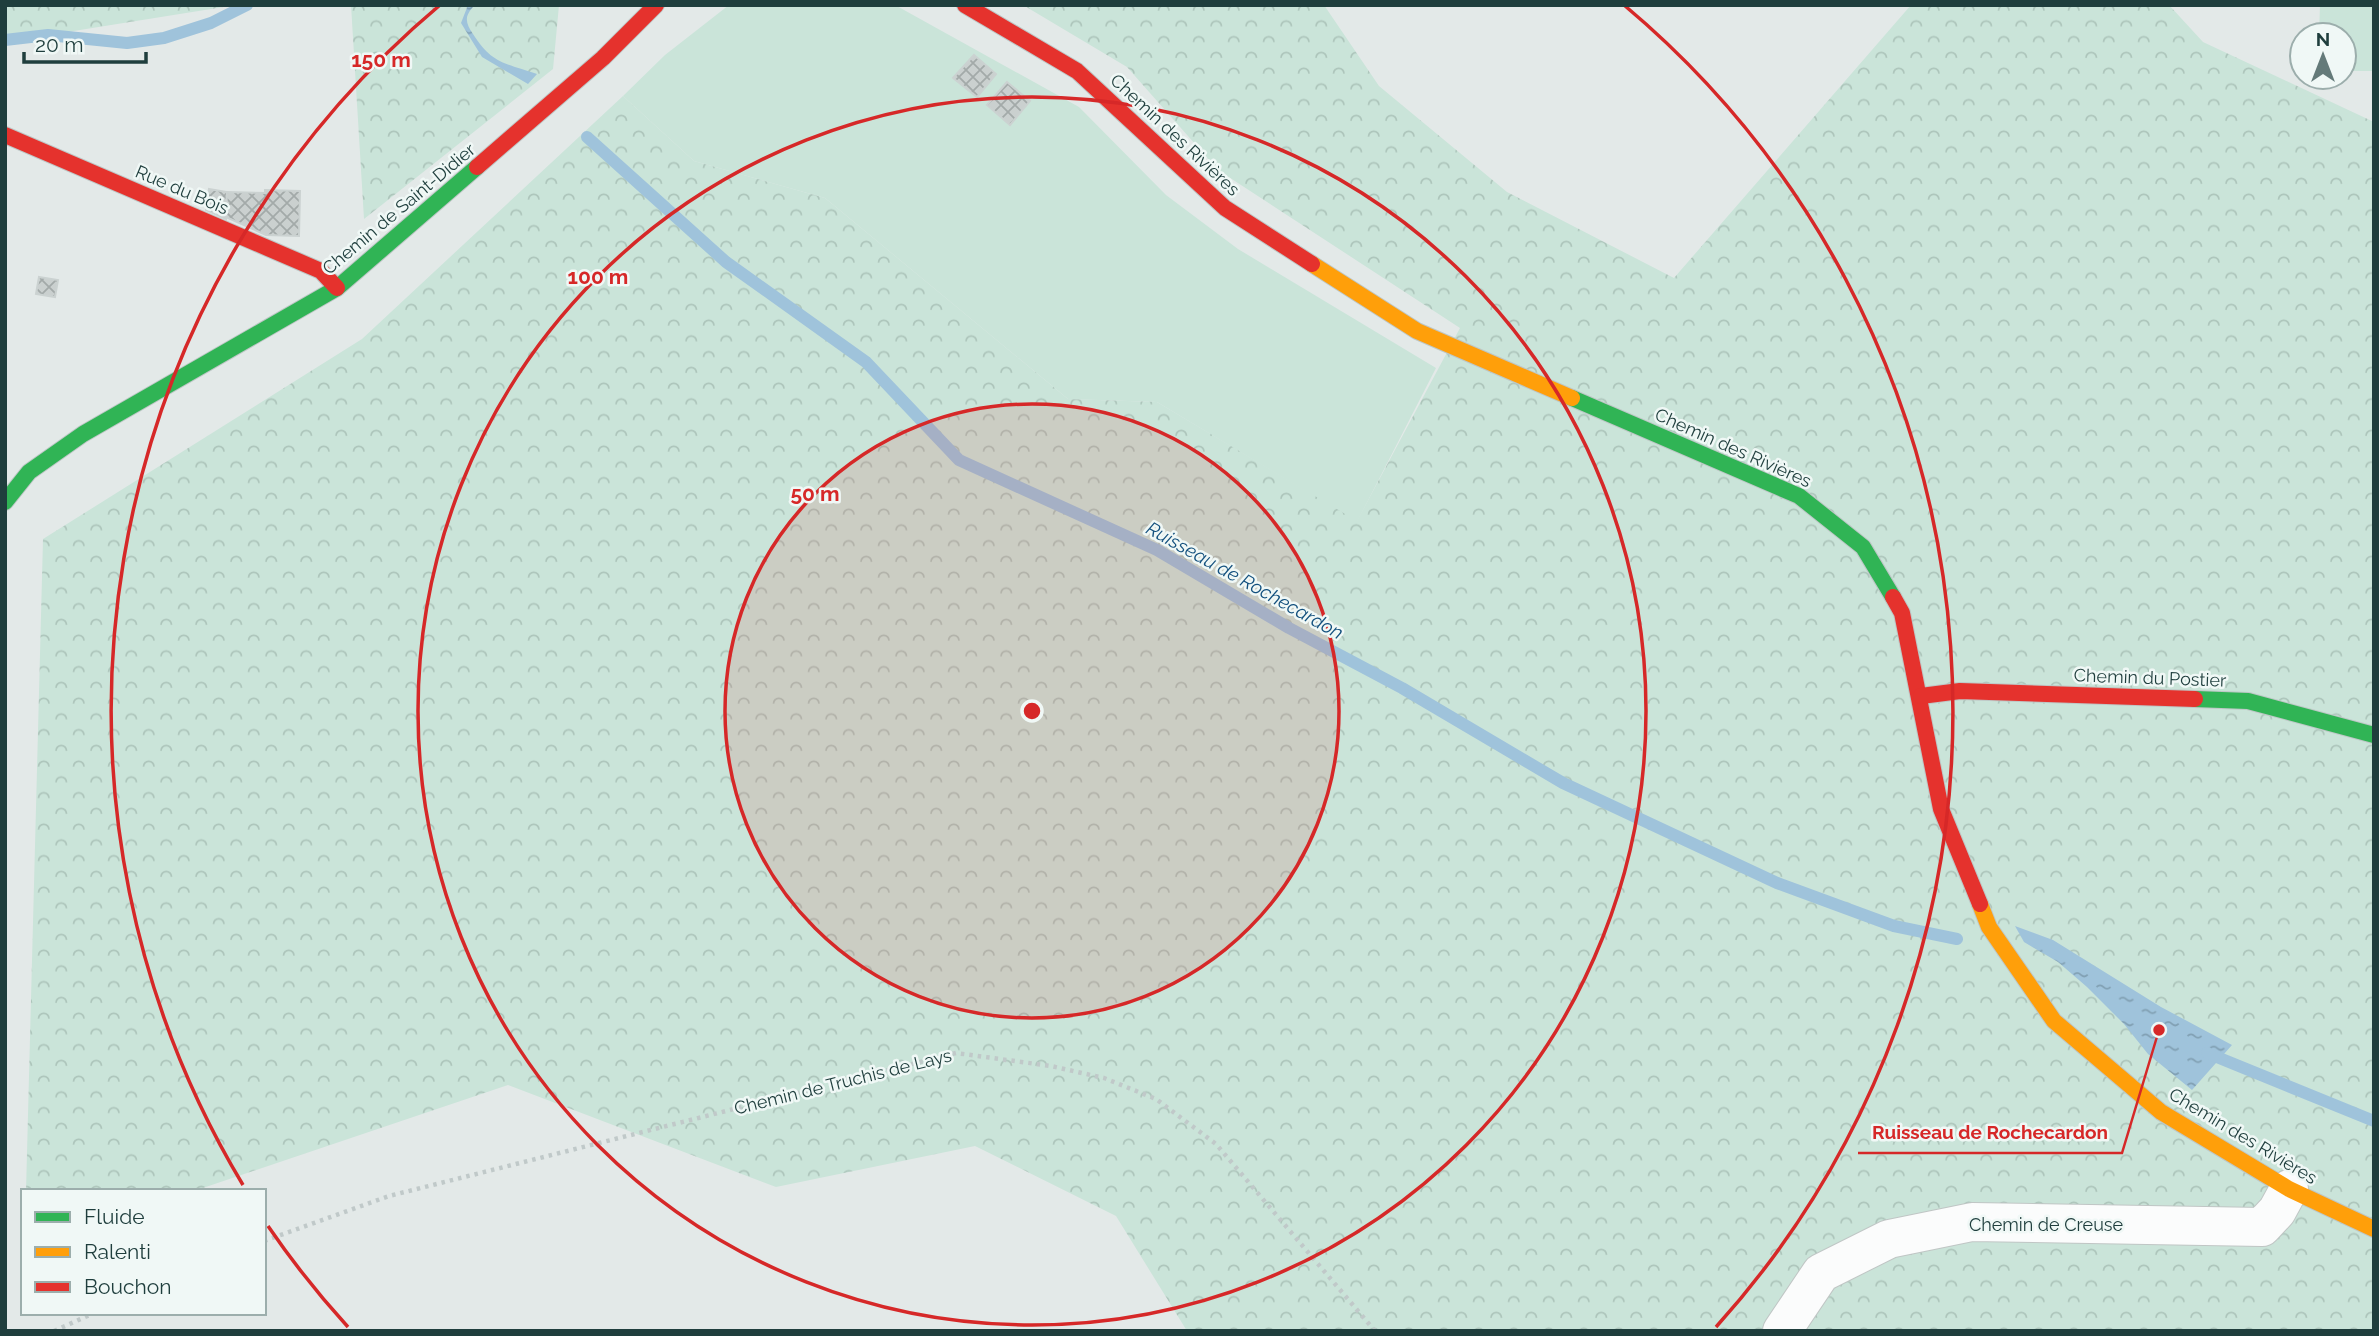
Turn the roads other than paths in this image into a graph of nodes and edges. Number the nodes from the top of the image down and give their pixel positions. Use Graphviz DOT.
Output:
graph roads {
  1 [pos="965,5"];
  2 [pos="643,10"];
  3 [pos="5,135"];
  4 [pos="337,288"];
  5 [pos="5,502"];
  6 [pos="1921,695"];
  7 [pos="2374,735"];
  8 [pos="2288,1189"];
  9 [pos="2374,1229"];
  10 [pos="1782,1331"];
  1 -- 6 [label="street, Chemin des Rivières"];
  2 -- 4 [label="street, Chemin de Saint-Didier"];
  3 -- 4 [label="street, Rue du Bois"];
  4 -- 5 [label="street, Chemin de Saint-Didier"];
  6 -- 7 [label="street, Chemin du Postier"];
  6 -- 8 [label="street, Chemin des Rivières"];
  8 -- 9 [label="street, Chemin des Rivières"];
  8 -- 10 [label="street, Chemin de Creuse"];
}
